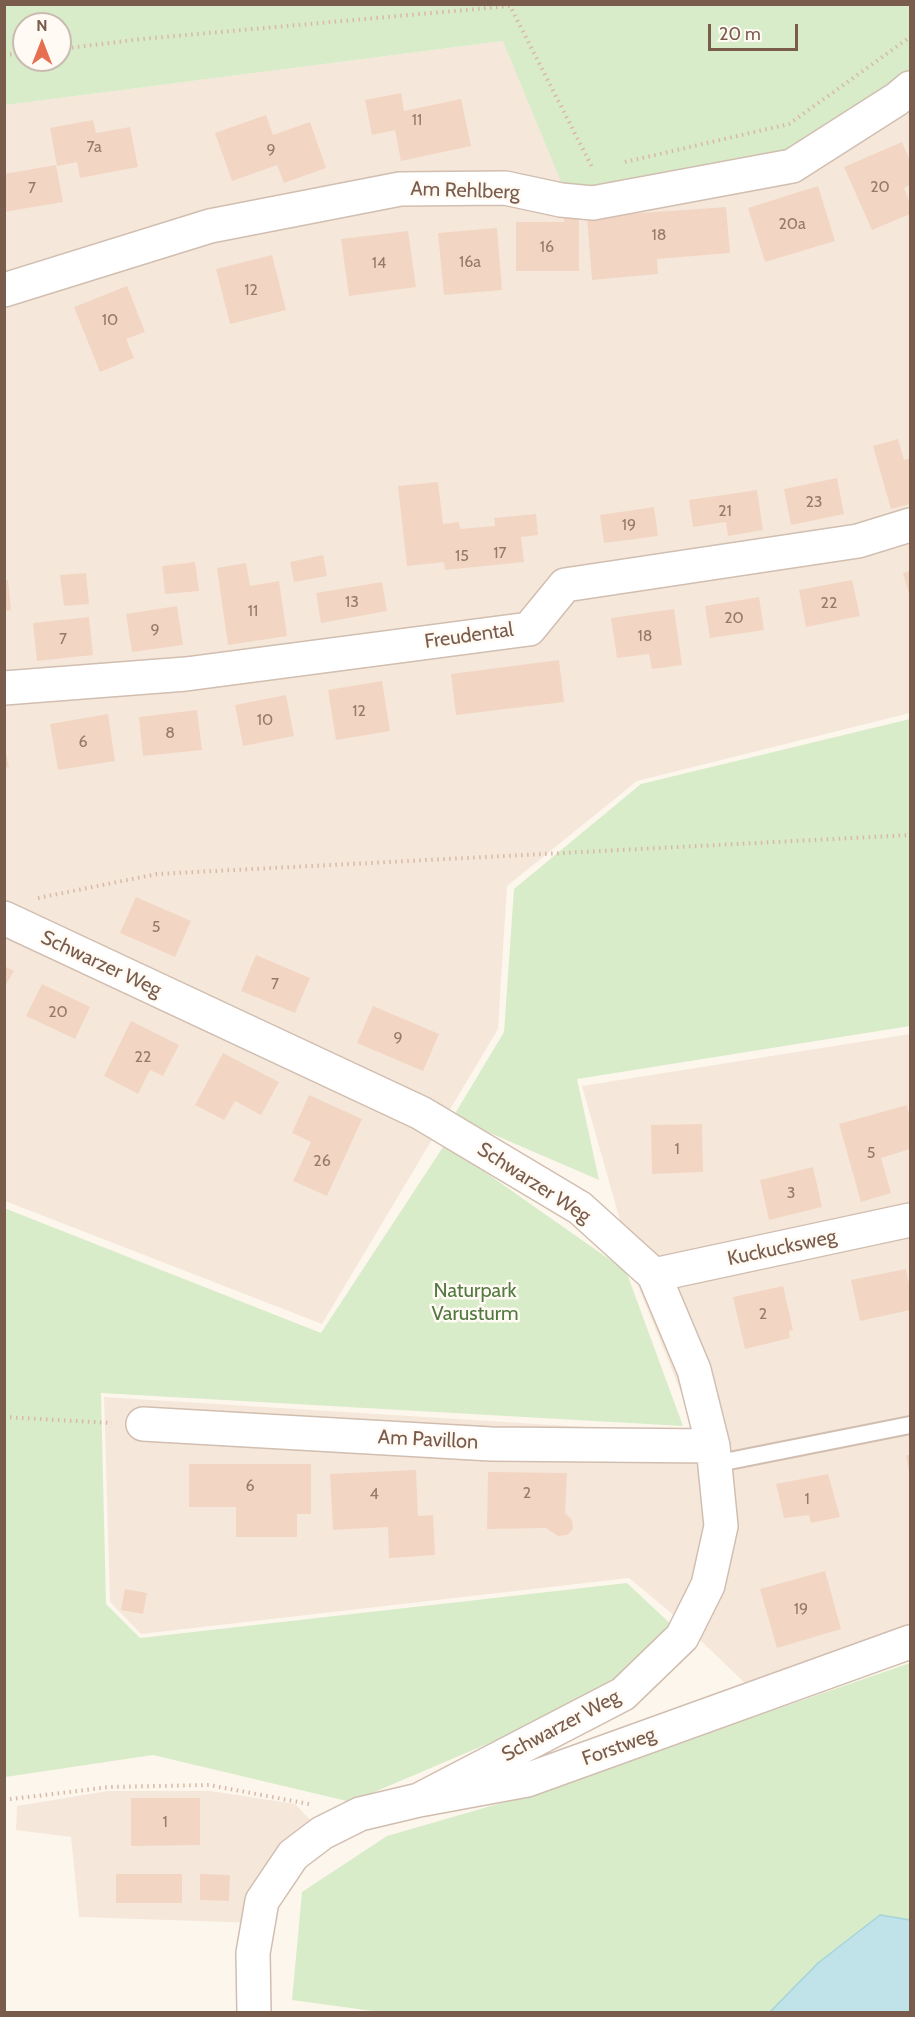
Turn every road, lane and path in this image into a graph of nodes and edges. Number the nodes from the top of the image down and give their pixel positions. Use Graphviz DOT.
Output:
graph roads {
  1 [pos="910,37"];
  2 [pos="72,48"];
  3 [pos="910,88"];
  4 [pos="616,164"];
  5 [pos="593,203"];
  6 [pos="4,290"];
  7 [pos="910,525"];
  8 [pos="4,688"];
  9 [pos="910,835"];
  10 [pos="16,909"];
  11 [pos="910,1220"];
  12 [pos="654,1275"];
  13 [pos="4,1417"];
  14 [pos="143,1424"];
  15 [pos="910,1425"];
  16 [pos="714,1455"];
  17 [pos="910,1642"];
  18 [pos="4,1800"];
  19 [pos="419,1800"];
  20 [pos="318,1819"];
  21 [pos="254,2013"];
  1 -- 4 [label="path"];
  2 -- 5 [label="path"];
  3 -- 5 [label="street, Am Rehlberg"];
  5 -- 6 [label="street, Am Rehlberg"];
  7 -- 8 [label="street, Freudental"];
  9 -- 10 [label="path"];
  10 -- 12 [label="street, Schwarzer Weg"];
  11 -- 12 [label="street, Kuckucksweg"];
  12 -- 16 [label="street, Schwarzer Weg"];
  13 -- 14 [label="path"];
  14 -- 16 [label="street, Am Pavillon"];
  15 -- 16 [label="lane"];
  16 -- 19 [label="street, Schwarzer Weg"];
  17 -- 19 [label="street, Forstweg"];
  18 -- 20 [label="path"];
  19 -- 20 [label="street, Forstweg"];
  20 -- 21 [label="street, Forstweg"];
}
